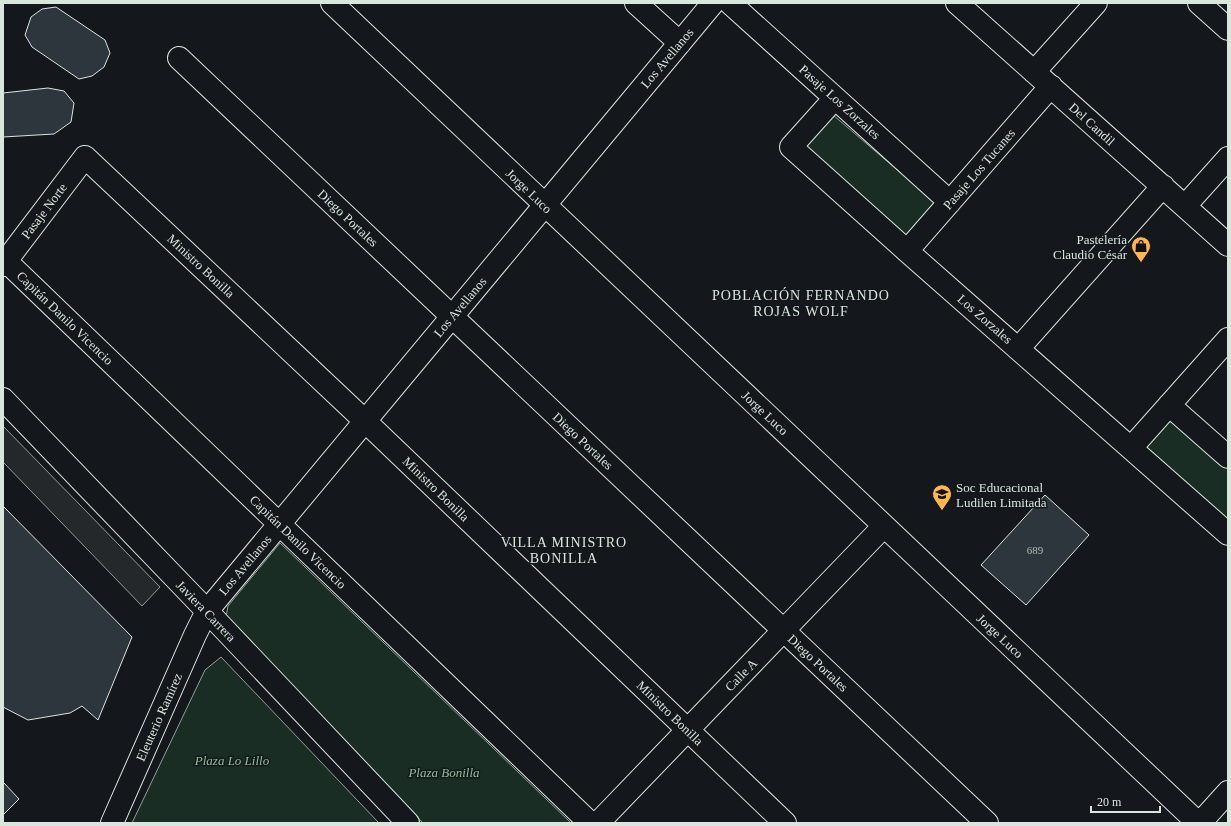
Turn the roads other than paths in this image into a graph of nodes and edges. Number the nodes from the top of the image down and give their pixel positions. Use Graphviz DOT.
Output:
graph roads {
  1 [pos="332,3"];
  2 [pos="636,3"];
  3 [pos="713,3"];
  4 [pos="730,3"];
  5 [pos="956,3"];
  6 [pos="1096,3"];
  7 [pos="1199,3"];
  8 [pos="1228,28"];
  9 [pos="680,43"];
  10 [pos="179,58"];
  11 [pos="1034,72"];
  12 [pos="1051,86"];
  13 [pos="835,98"];
  14 [pos="85,157"];
  15 [pos="1228,158"];
  16 [pos="1163,186"];
  17 [pos="950,202"];
  18 [pos="545,205"];
  19 [pos="1185,206"];
  20 [pos="1228,245"];
  21 [pos="907,251"];
  22 [pos="5,263"];
  23 [pos="452,317"];
  24 [pos="1228,339"];
  25 [pos="1018,349"];
  26 [pos="3,399"];
  27 [pos="1169,405"];
  28 [pos="365,421"];
  29 [pos="1130,448"];
  30 [pos="1228,457"];
  31 [pos="279,524"];
  32 [pos="884,526"];
  33 [pos="1228,534"];
  34 [pos="207,611"];
  35 [pos="784,630"];
  36 [pos="688,729"];
  37 [pos="1228,792"];
  38 [pos="112,823"];
  39 [pos="408,823"];
  40 [pos="590,823"];
  41 [pos="598,823"];
  42 [pos="785,823"];
  43 [pos="987,823"];
  44 [pos="1199,823"];
  1 -- 18 [label="street, Jorge Luco"];
  2 -- 9 [label="street"];
  3 -- 9 [label="street, Los Avellanos"];
  4 -- 13 [label="street, Pasaje Los Zorzales"];
  5 -- 11 [label="street, Del Candil"];
  6 -- 11 [label="street"];
  7 -- 8 [label="street"];
  9 -- 18 [label="street, Los Avellanos"];
  10 -- 23 [label="street, Diego Portales"];
  11 -- 12 [label="street, Del Candil"];
  12 -- 16 [label="street, Del Candil"];
  12 -- 17 [label="street, Pasaje Los Tucanes"];
  13 -- 17 [label="street, Pasaje Los Zorzales"];
  13 -- 21 [label="street, Los Zorzales"];
  14 -- 22 [label="street, Pasaje Norte"];
  14 -- 28 [label="street, Ministro Bonilla"];
  15 -- 19 [label="street"];
  16 -- 19 [label="street, Del Candil"];
  16 -- 25 [label="street"];
  17 -- 21 [label="street, Pasaje Los Tucanes"];
  18 -- 23 [label="street, Los Avellanos"];
  18 -- 32 [label="street, Jorge Luco"];
  19 -- 20 [label="street, Del Candil"];
  21 -- 25 [label="street, Los Zorzales"];
  22 -- 31 [label="street, Capitán Danilo Vicencio"];
  23 -- 28 [label="street, Los Avellanos"];
  23 -- 35 [label="street, Diego Portales"];
  24 -- 27 [label="street"];
  25 -- 29 [label="street, Los Zorzales"];
  26 -- 34 [label="street, Javiera Carrera"];
  27 -- 29 [label="street"];
  27 -- 30 [label="street"];
  28 -- 31 [label="street, Los Avellanos"];
  28 -- 36 [label="street, Ministro Bonilla"];
  29 -- 33 [label="street, Los Zorzales"];
  31 -- 34 [label="street, Los Avellanos"];
  31 -- 40 [label="street, Capitán Danilo Vicencio"];
  32 -- 35 [label="street, Calle A"];
  32 -- 44 [label="street, Jorge Luco"];
  34 -- 38 [label="street, Eleuterio Ramírez"];
  34 -- 39 [label="street, Javiera Carrera"];
  35 -- 36 [label="street, Calle A"];
  35 -- 43 [label="street, Diego Portales"];
  36 -- 41 [label="street, Calle A"];
  36 -- 42 [label="street, Ministro Bonilla"];
  37 -- 44 [label="street"];
}
